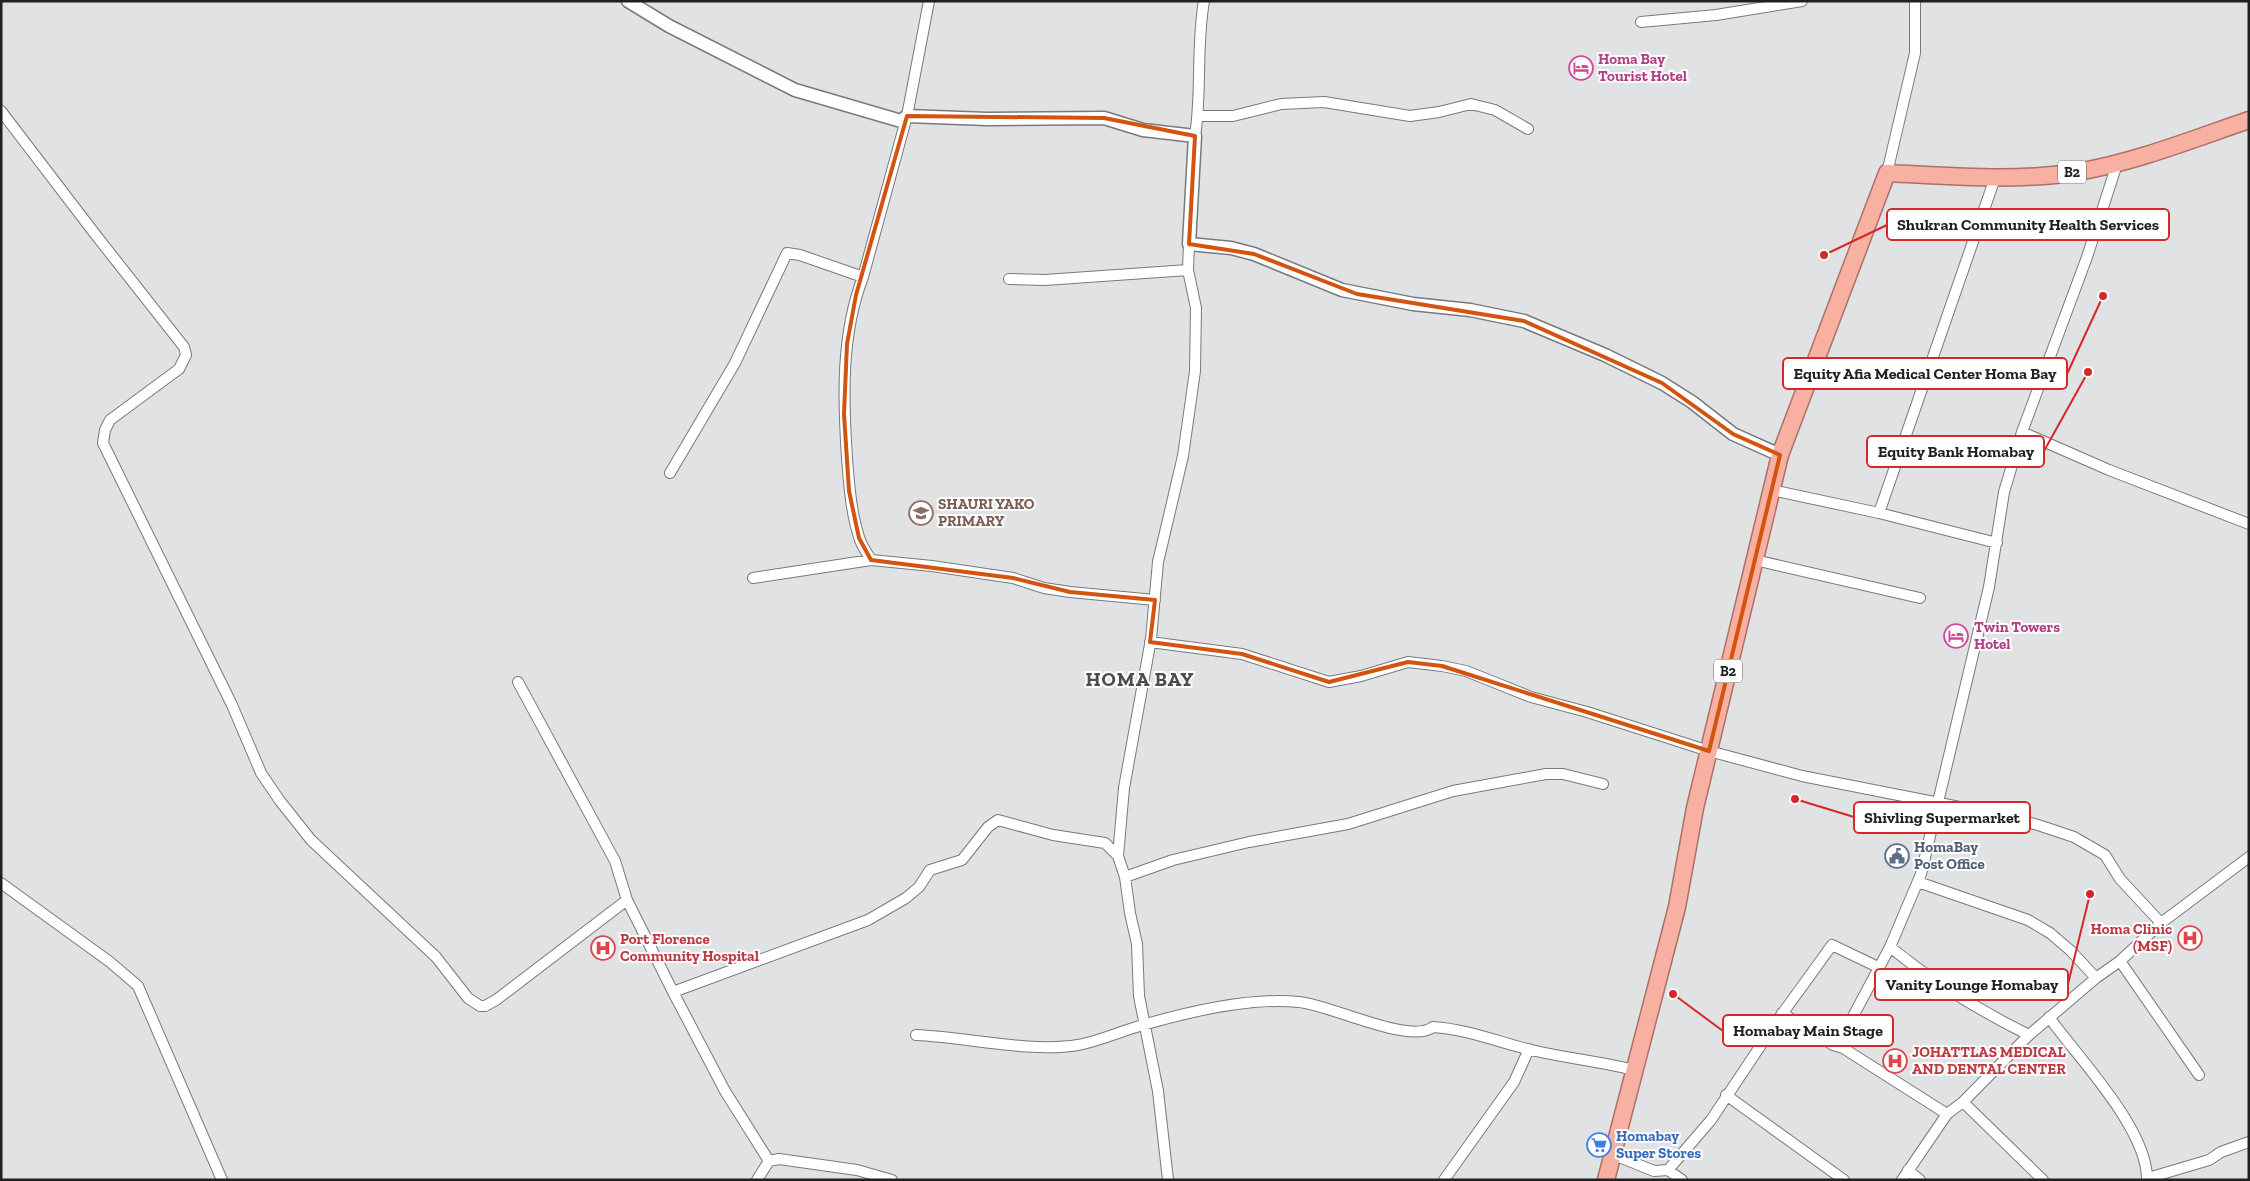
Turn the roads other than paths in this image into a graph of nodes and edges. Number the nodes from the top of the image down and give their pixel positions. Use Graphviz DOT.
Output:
graph roads {
  1 [pos="628,1"];
  2 [pos="929,1"];
  3 [pos="1204,1"];
  4 [pos="1802,1"];
  5 [pos="1915,1"];
  6 [pos="1640,22"];
  7 [pos="1,111"];
  8 [pos="907,116"];
  9 [pos="1198,116"];
  10 [pos="2249,120"];
  11 [pos="1528,129"];
  12 [pos="1195,136"];
  13 [pos="2117,164"];
  14 [pos="1887,173"];
  15 [pos="1995,178"];
  16 [pos="1189,244"];
  17 [pos="1188,270"];
  18 [pos="863,277"];
  19 [pos="1009,279"];
  20 [pos="2022,432"];
  21 [pos="1780,456"];
  22 [pos="670,473"];
  23 [pos="1772,490"];
  24 [pos="1879,513"];
  25 [pos="2249,524"];
  26 [pos="1997,544"];
  27 [pos="871,560"];
  28 [pos="1756,560"];
  29 [pos="753,578"];
  30 [pos="1920,598"];
  31 [pos="1155,600"];
  32 [pos="1151,639"];
  33 [pos="518,682"];
  34 [pos="1709,751"];
  35 [pos="1603,784"];
  36 [pos="1938,804"];
  37 [pos="1118,856"];
  38 [pos="2249,857"];
  39 [pos="1125,877"];
  40 [pos="1918,882"];
  41 [pos="1,883"];
  42 [pos="627,900"];
  43 [pos="2161,923"];
  44 [pos="1890,947"];
  45 [pos="2120,961"];
  46 [pos="1880,968"];
  47 [pos="2096,978"];
  48 [pos="673,992"];
  49 [pos="1782,1013"];
  50 [pos="2049,1018"];
  51 [pos="1144,1025"];
  52 [pos="916,1035"];
  53 [pos="2029,1035"];
  54 [pos="1843,1048"];
  55 [pos="1529,1050"];
  56 [pos="1634,1070"];
  57 [pos="2199,1075"];
  58 [pos="1726,1095"];
  59 [pos="1963,1102"];
  60 [pos="1947,1114"];
  61 [pos="2249,1142"];
  62 [pos="1612,1154"];
  63 [pos="769,1161"];
  64 [pos="1668,1170"];
  65 [pos="1908,1170"];
  66 [pos="758,1178"];
  67 [pos="2148,1179"];
  68 [pos="222,1180"];
  69 [pos="892,1180"];
  70 [pos="1168,1180"];
  71 [pos="1444,1180"];
  72 [pos="1606,1180"];
  73 [pos="1682,1180"];
  74 [pos="1844,1180"];
  75 [pos="1902,1180"];
  76 [pos="1920,1180"];
  77 [pos="2043,1180"];
  1 -- 8 [label="street"];
  2 -- 8 [label="street"];
  3 -- 9 [label="street"];
  4 -- 6 [label="street"];
  5 -- 14 [label="street"];
  7 -- 42 [label="street"];
  8 -- 12 [label="street"];
  8 -- 18 [label="street"];
  9 -- 11 [label="street"];
  9 -- 12 [label="street"];
  10 -- 13 [label="highway, B2"];
  12 -- 16 [label="street"];
  13 -- 15 [label="highway, B2"];
  13 -- 20 [label="street"];
  14 -- 15 [label="highway, B2"];
  14 -- 21 [label="highway, B2"];
  15 -- 24 [label="street"];
  16 -- 17 [label="street"];
  16 -- 21 [label="street"];
  17 -- 19 [label="street"];
  17 -- 31 [label="street"];
  18 -- 22 [label="street"];
  18 -- 27 [label="street"];
  20 -- 25 [label="street"];
  20 -- 26 [label="street"];
  21 -- 23 [label="highway, B2"];
  23 -- 24 [label="street"];
  23 -- 28 [label="highway, B2"];
  24 -- 26 [label="street"];
  26 -- 36 [label="street"];
  27 -- 29 [label="street"];
  27 -- 31 [label="street"];
  28 -- 30 [label="street"];
  28 -- 34 [label="highway, B2"];
  31 -- 32 [label="street"];
  32 -- 34 [label="street"];
  32 -- 37 [label="street"];
  33 -- 42 [label="street"];
  34 -- 36 [label="street"];
  34 -- 56 [label="highway, B2"];
  35 -- 39 [label="street"];
  36 -- 40 [label="street"];
  36 -- 43 [label="street"];
  37 -- 39 [label="street"];
  37 -- 48 [label="street"];
  38 -- 43 [label="street"];
  39 -- 51 [label="street"];
  40 -- 44 [label="street"];
  40 -- 47 [label="street"];
  41 -- 68 [label="street"];
  42 -- 48 [label="street"];
  43 -- 45 [label="street"];
  44 -- 46 [label="street"];
  44 -- 53 [label="street"];
  45 -- 47 [label="street"];
  45 -- 57 [label="street"];
  46 -- 49 [label="street"];
  46 -- 54 [label="street"];
  47 -- 50 [label="street"];
  48 -- 63 [label="street"];
  49 -- 54 [label="street"];
  49 -- 58 [label="street"];
  50 -- 53 [label="street"];
  50 -- 67 [label="street"];
  51 -- 52 [label="street"];
  51 -- 55 [label="street"];
  51 -- 70 [label="street"];
  53 -- 59 [label="street"];
  54 -- 60 [label="street"];
  55 -- 56 [label="street"];
  55 -- 71 [label="street"];
  56 -- 62 [label="highway, B2"];
  58 -- 64 [label="street"];
  58 -- 74 [label="street"];
  59 -- 60 [label="street"];
  59 -- 77 [label="street"];
  60 -- 65 [label="street"];
  61 -- 67 [label="street"];
  62 -- 64 [label="street"];
  62 -- 72 [label="highway, B2"];
  63 -- 66 [label="street"];
  63 -- 69 [label="street"];
  64 -- 73 [label="street"];
  65 -- 75 [label="street"];
  65 -- 76 [label="street"];
}
